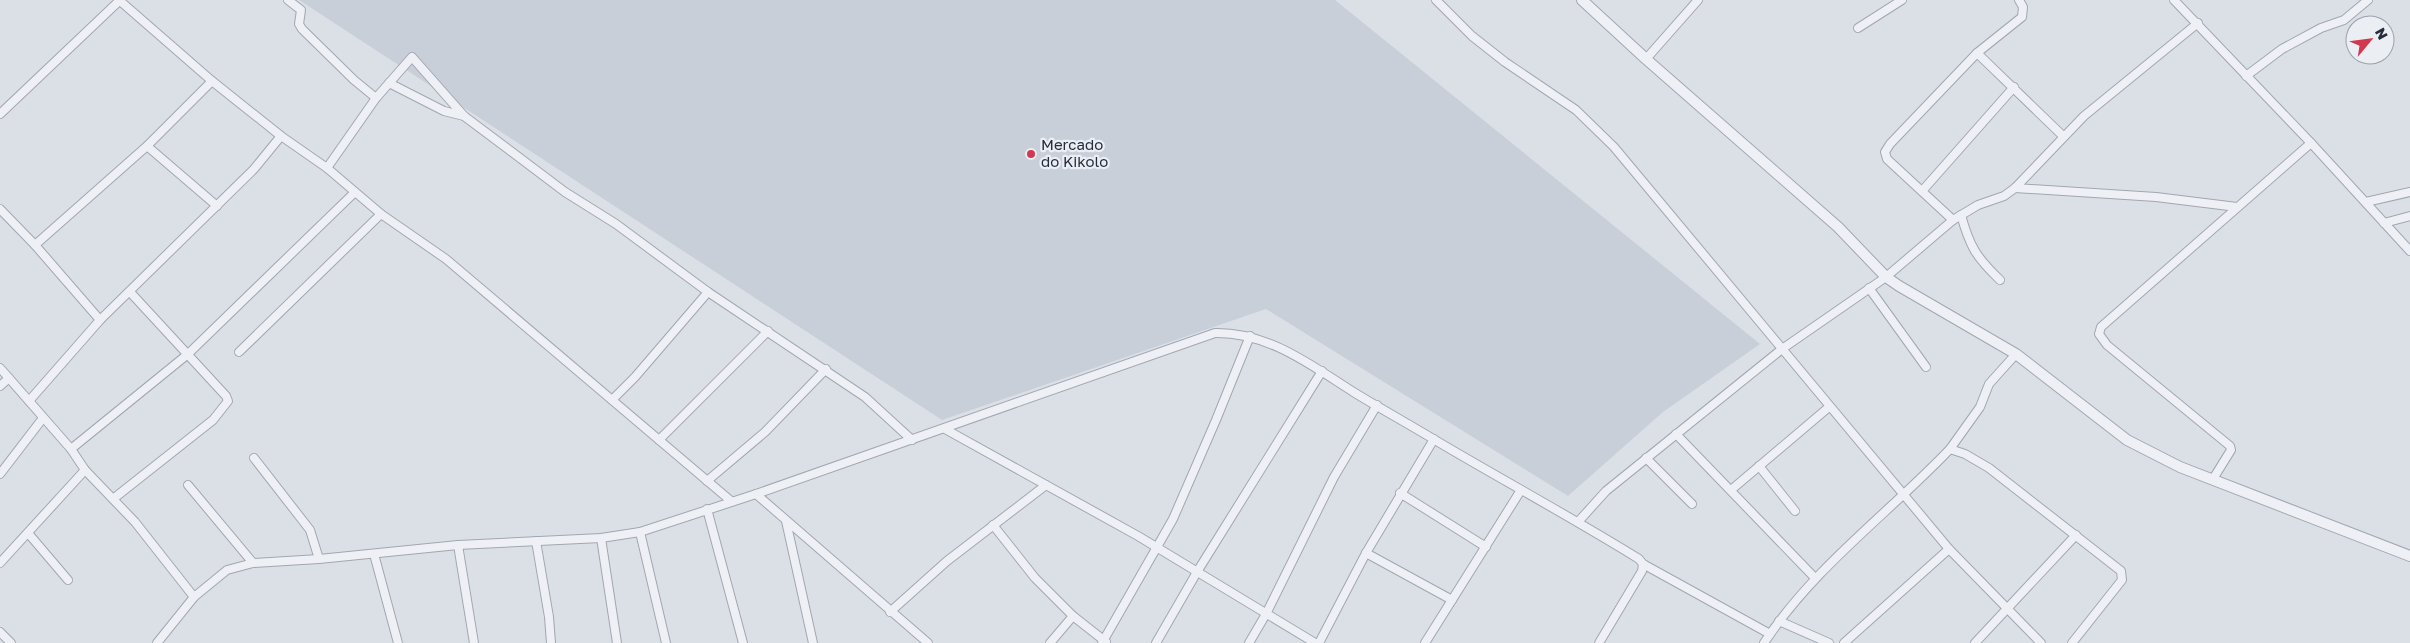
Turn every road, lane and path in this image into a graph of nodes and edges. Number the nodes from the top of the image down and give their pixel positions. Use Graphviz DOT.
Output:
graph roads {
  1 [pos="119,0"];
  2 [pos="288,0"];
  3 [pos="1436,0"];
  4 [pos="1698,0"];
  5 [pos="1902,0"];
  6 [pos="2019,0"];
  7 [pos="2174,0"];
  8 [pos="2368,0"];
  9 [pos="1589,2"];
  10 [pos="2198,23"];
  11 [pos="1858,28"];
  12 [pos="1976,53"];
  13 [pos="1646,59"];
  14 [pos="2246,76"];
  15 [pos="212,81"];
  16 [pos="389,83"];
  17 [pos="2014,88"];
  18 [pos="376,98"];
  19 [pos="0,114"];
  20 [pos="464,116"];
  21 [pos="280,136"];
  22 [pos="2063,136"];
  23 [pos="2311,143"];
  24 [pos="147,146"];
  25 [pos="327,168"];
  26 [pos="2015,188"];
  27 [pos="1923,190"];
  28 [pos="2410,192"];
  29 [pos="354,193"];
  30 [pos="2366,202"];
  31 [pos="217,206"];
  32 [pos="2237,207"];
  33 [pos="0,209"];
  34 [pos="381,214"];
  35 [pos="1961,215"];
  36 [pos="2410,216"];
  37 [pos="1953,220"];
  38 [pos="2384,223"];
  39 [pos="35,245"];
  40 [pos="2410,251"];
  41 [pos="1886,277"];
  42 [pos="2000,280"];
  43 [pos="1869,288"];
  44 [pos="130,292"];
  45 [pos="708,292"];
  46 [pos="100,320"];
  47 [pos="768,331"];
  48 [pos="1250,336"];
  49 [pos="1782,348"];
  50 [pos="239,352"];
  51 [pos="188,354"];
  52 [pos="2016,354"];
  53 [pos="1926,367"];
  54 [pos="0,368"];
  55 [pos="826,369"];
  56 [pos="1322,371"];
  57 [pos="9,378"];
  58 [pos="0,386"];
  59 [pos="29,400"];
  60 [pos="612,400"];
  61 [pos="1377,405"];
  62 [pos="1829,406"];
  63 [pos="43,418"];
  64 [pos="945,429"];
  65 [pos="1676,434"];
  66 [pos="1434,439"];
  67 [pos="659,440"];
  68 [pos="912,440"];
  69 [pos="1950,448"];
  70 [pos="71,449"];
  71 [pos="254,458"];
  72 [pos="1646,458"];
  73 [pos="1759,466"];
  74 [pos="85,470"];
  75 [pos="0,474"];
  76 [pos="2213,479"];
  77 [pos="707,481"];
  78 [pos="188,485"];
  79 [pos="1046,485"];
  80 [pos="1521,490"];
  81 [pos="1731,490"];
  82 [pos="1400,493"];
  83 [pos="756,494"];
  84 [pos="1903,495"];
  85 [pos="113,499"];
  86 [pos="731,501"];
  87 [pos="1692,504"];
  88 [pos="707,509"];
  89 [pos="1795,511"];
  90 [pos="786,521"];
  91 [pos="1578,522"];
  92 [pos="993,525"];
  93 [pos="640,532"];
  94 [pos="28,533"];
  95 [pos="2076,535"];
  96 [pos="601,538"];
  97 [pos="536,541"];
  98 [pos="458,545"];
  99 [pos="1156,547"];
  100 [pos="1486,547"];
  101 [pos="1949,549"];
  102 [pos="1366,553"];
  103 [pos="374,554"];
  104 [pos="2410,556"];
  105 [pos="319,559"];
  106 [pos="0,563"];
  107 [pos="253,563"];
  108 [pos="1643,564"];
  109 [pos="1197,572"];
  110 [pos="1814,578"];
  111 [pos="68,580"];
  112 [pos="194,597"];
  113 [pos="1452,600"];
  114 [pos="2007,610"];
  115 [pos="890,612"];
  116 [pos="1266,614"];
  117 [pos="1074,616"];
  118 [pos="1779,621"];
  119 [pos="0,632"];
  120 [pos="1767,640"];
  121 [pos="1104,642"];
  122 [pos="11,643"];
  123 [pos="157,643"];
  124 [pos="398,643"];
  125 [pos="474,643"];
  126 [pos="551,643"];
  127 [pos="617,643"];
  128 [pos="666,643"];
  129 [pos="743,643"];
  130 [pos="813,643"];
  131 [pos="928,643"];
  132 [pos="1050,643"];
  133 [pos="1156,643"];
  134 [pos="1249,643"];
  135 [pos="1315,643"];
  136 [pos="1319,643"];
  137 [pos="1425,643"];
  138 [pos="1598,643"];
  139 [pos="1829,643"];
  140 [pos="1844,643"];
  141 [pos="1975,643"];
  142 [pos="2040,643"];
  143 [pos="2072,643"];
  1 -- 15 [label="street"];
  1 -- 19 [label="street"];
  2 -- 18 [label="street"];
  3 -- 49 [label="street"];
  4 -- 13 [label="street"];
  5 -- 11 [label="street"];
  6 -- 12 [label="street"];
  7 -- 10 [label="street"];
  8 -- 14 [label="street"];
  9 -- 13 [label="street"];
  10 -- 14 [label="street"];
  10 -- 22 [label="street"];
  12 -- 17 [label="street"];
  12 -- 27 [label="street"];
  13 -- 41 [label="street"];
  14 -- 23 [label="street"];
  15 -- 21 [label="street"];
  15 -- 24 [label="street"];
  16 -- 18 [label="street"];
  16 -- 20 [label="street"];
  16 -- 20 [label="street"];
  17 -- 22 [label="street"];
  17 -- 27 [label="street"];
  18 -- 25 [label="street"];
  20 -- 45 [label="street"];
  21 -- 25 [label="street"];
  21 -- 31 [label="street"];
  22 -- 26 [label="street"];
  23 -- 30 [label="street"];
  23 -- 32 [label="street"];
  24 -- 31 [label="street"];
  24 -- 39 [label="street"];
  25 -- 29 [label="street"];
  26 -- 32 [label="street"];
  26 -- 35 [label="street"];
  27 -- 37 [label="street"];
  28 -- 30 [label="street"];
  29 -- 34 [label="street"];
  29 -- 51 [label="street"];
  30 -- 38 [label="street"];
  31 -- 44 [label="street"];
  32 -- 76 [label="street"];
  33 -- 39 [label="street"];
  34 -- 50 [label="street"];
  34 -- 60 [label="street"];
  35 -- 37 [label="street"];
  35 -- 42 [label="street"];
  36 -- 38 [label="street"];
  37 -- 41 [label="street"];
  38 -- 40 [label="street"];
  39 -- 46 [label="street"];
  41 -- 43 [label="street"];
  41 -- 52 [label="street"];
  43 -- 49 [label="street"];
  43 -- 53 [label="street"];
  44 -- 46 [label="street"];
  44 -- 51 [label="street"];
  45 -- 47 [label="street"];
  45 -- 60 [label="street"];
  46 -- 59 [label="street"];
  47 -- 55 [label="street"];
  47 -- 67 [label="street"];
  48 -- 56 [label="street"];
  48 -- 64 [label="street"];
  48 -- 99 [label="street"];
  49 -- 62 [label="street"];
  49 -- 65 [label="street"];
  51 -- 70 [label="street"];
  51 -- 85 [label="street"];
  52 -- 69 [label="street"];
  52 -- 76 [label="street"];
  54 -- 57 [label="street"];
  55 -- 68 [label="street"];
  55 -- 77 [label="street"];
  56 -- 61 [label="street"];
  56 -- 109 [label="street"];
  57 -- 58 [label="street"];
  57 -- 59 [label="street"];
  59 -- 63 [label="street"];
  60 -- 67 [label="street"];
  61 -- 66 [label="street"];
  61 -- 116 [label="street"];
  62 -- 73 [label="street"];
  62 -- 84 [label="street"];
  63 -- 70 [label="street"];
  63 -- 75 [label="street"];
  64 -- 68 [label="street"];
  64 -- 79 [label="street"];
  65 -- 72 [label="street"];
  65 -- 81 [label="street"];
  66 -- 80 [label="street"];
  66 -- 82 [label="street"];
  67 -- 77 [label="street"];
  68 -- 83 [label="street"];
  69 -- 84 [label="street"];
  69 -- 95 [label="street"];
  70 -- 74 [label="street"];
  71 -- 105 [label="street"];
  72 -- 87 [label="street"];
  72 -- 91 [label="street"];
  73 -- 81 [label="street"];
  73 -- 89 [label="street"];
  74 -- 85 [label="street"];
  74 -- 94 [label="street"];
  76 -- 104 [label="street"];
  77 -- 86 [label="street"];
  78 -- 107 [label="street"];
  79 -- 92 [label="street"];
  79 -- 99 [label="street"];
  80 -- 91 [label="street"];
  80 -- 100 [label="street"];
  81 -- 110 [label="street"];
  82 -- 100 [label="street"];
  82 -- 102 [label="street"];
  83 -- 86 [label="street"];
  83 -- 90 [label="street"];
  84 -- 101 [label="street"];
  84 -- 110 [label="street"];
  85 -- 112 [label="street"];
  86 -- 88 [label="street"];
  88 -- 93 [label="street"];
  88 -- 129 [label="street"];
  90 -- 115 [label="street"];
  90 -- 130 [label="street"];
  91 -- 108 [label="street"];
  92 -- 115 [label="street"];
  92 -- 117 [label="street"];
  93 -- 96 [label="street"];
  93 -- 128 [label="street"];
  94 -- 106 [label="street"];
  94 -- 111 [label="street"];
  95 -- 114 [label="street"];
  95 -- 143 [label="street"];
  96 -- 97 [label="street"];
  96 -- 127 [label="street"];
  97 -- 98 [label="street"];
  97 -- 126 [label="street"];
  98 -- 103 [label="street"];
  98 -- 125 [label="street"];
  99 -- 109 [label="street"];
  99 -- 121 [label="street"];
  100 -- 113 [label="street"];
  101 -- 114 [label="street"];
  101 -- 140 [label="street"];
  102 -- 113 [label="street"];
  102 -- 136 [label="street"];
  103 -- 105 [label="street"];
  103 -- 124 [label="street"];
  105 -- 107 [label="street"];
  107 -- 112 [label="street"];
  108 -- 120 [label="street"];
  108 -- 138 [label="street"];
  109 -- 116 [label="street"];
  109 -- 133 [label="street"];
  110 -- 118 [label="street"];
  112 -- 123 [label="street"];
  113 -- 137 [label="street"];
  114 -- 141 [label="street"];
  114 -- 142 [label="street"];
  115 -- 131 [label="street"];
  116 -- 134 [label="street"];
  116 -- 135 [label="street"];
  117 -- 121 [label="street"];
  117 -- 132 [label="street"];
  118 -- 120 [label="street"];
  118 -- 139 [label="street"];
  119 -- 122 [label="street"];
}
